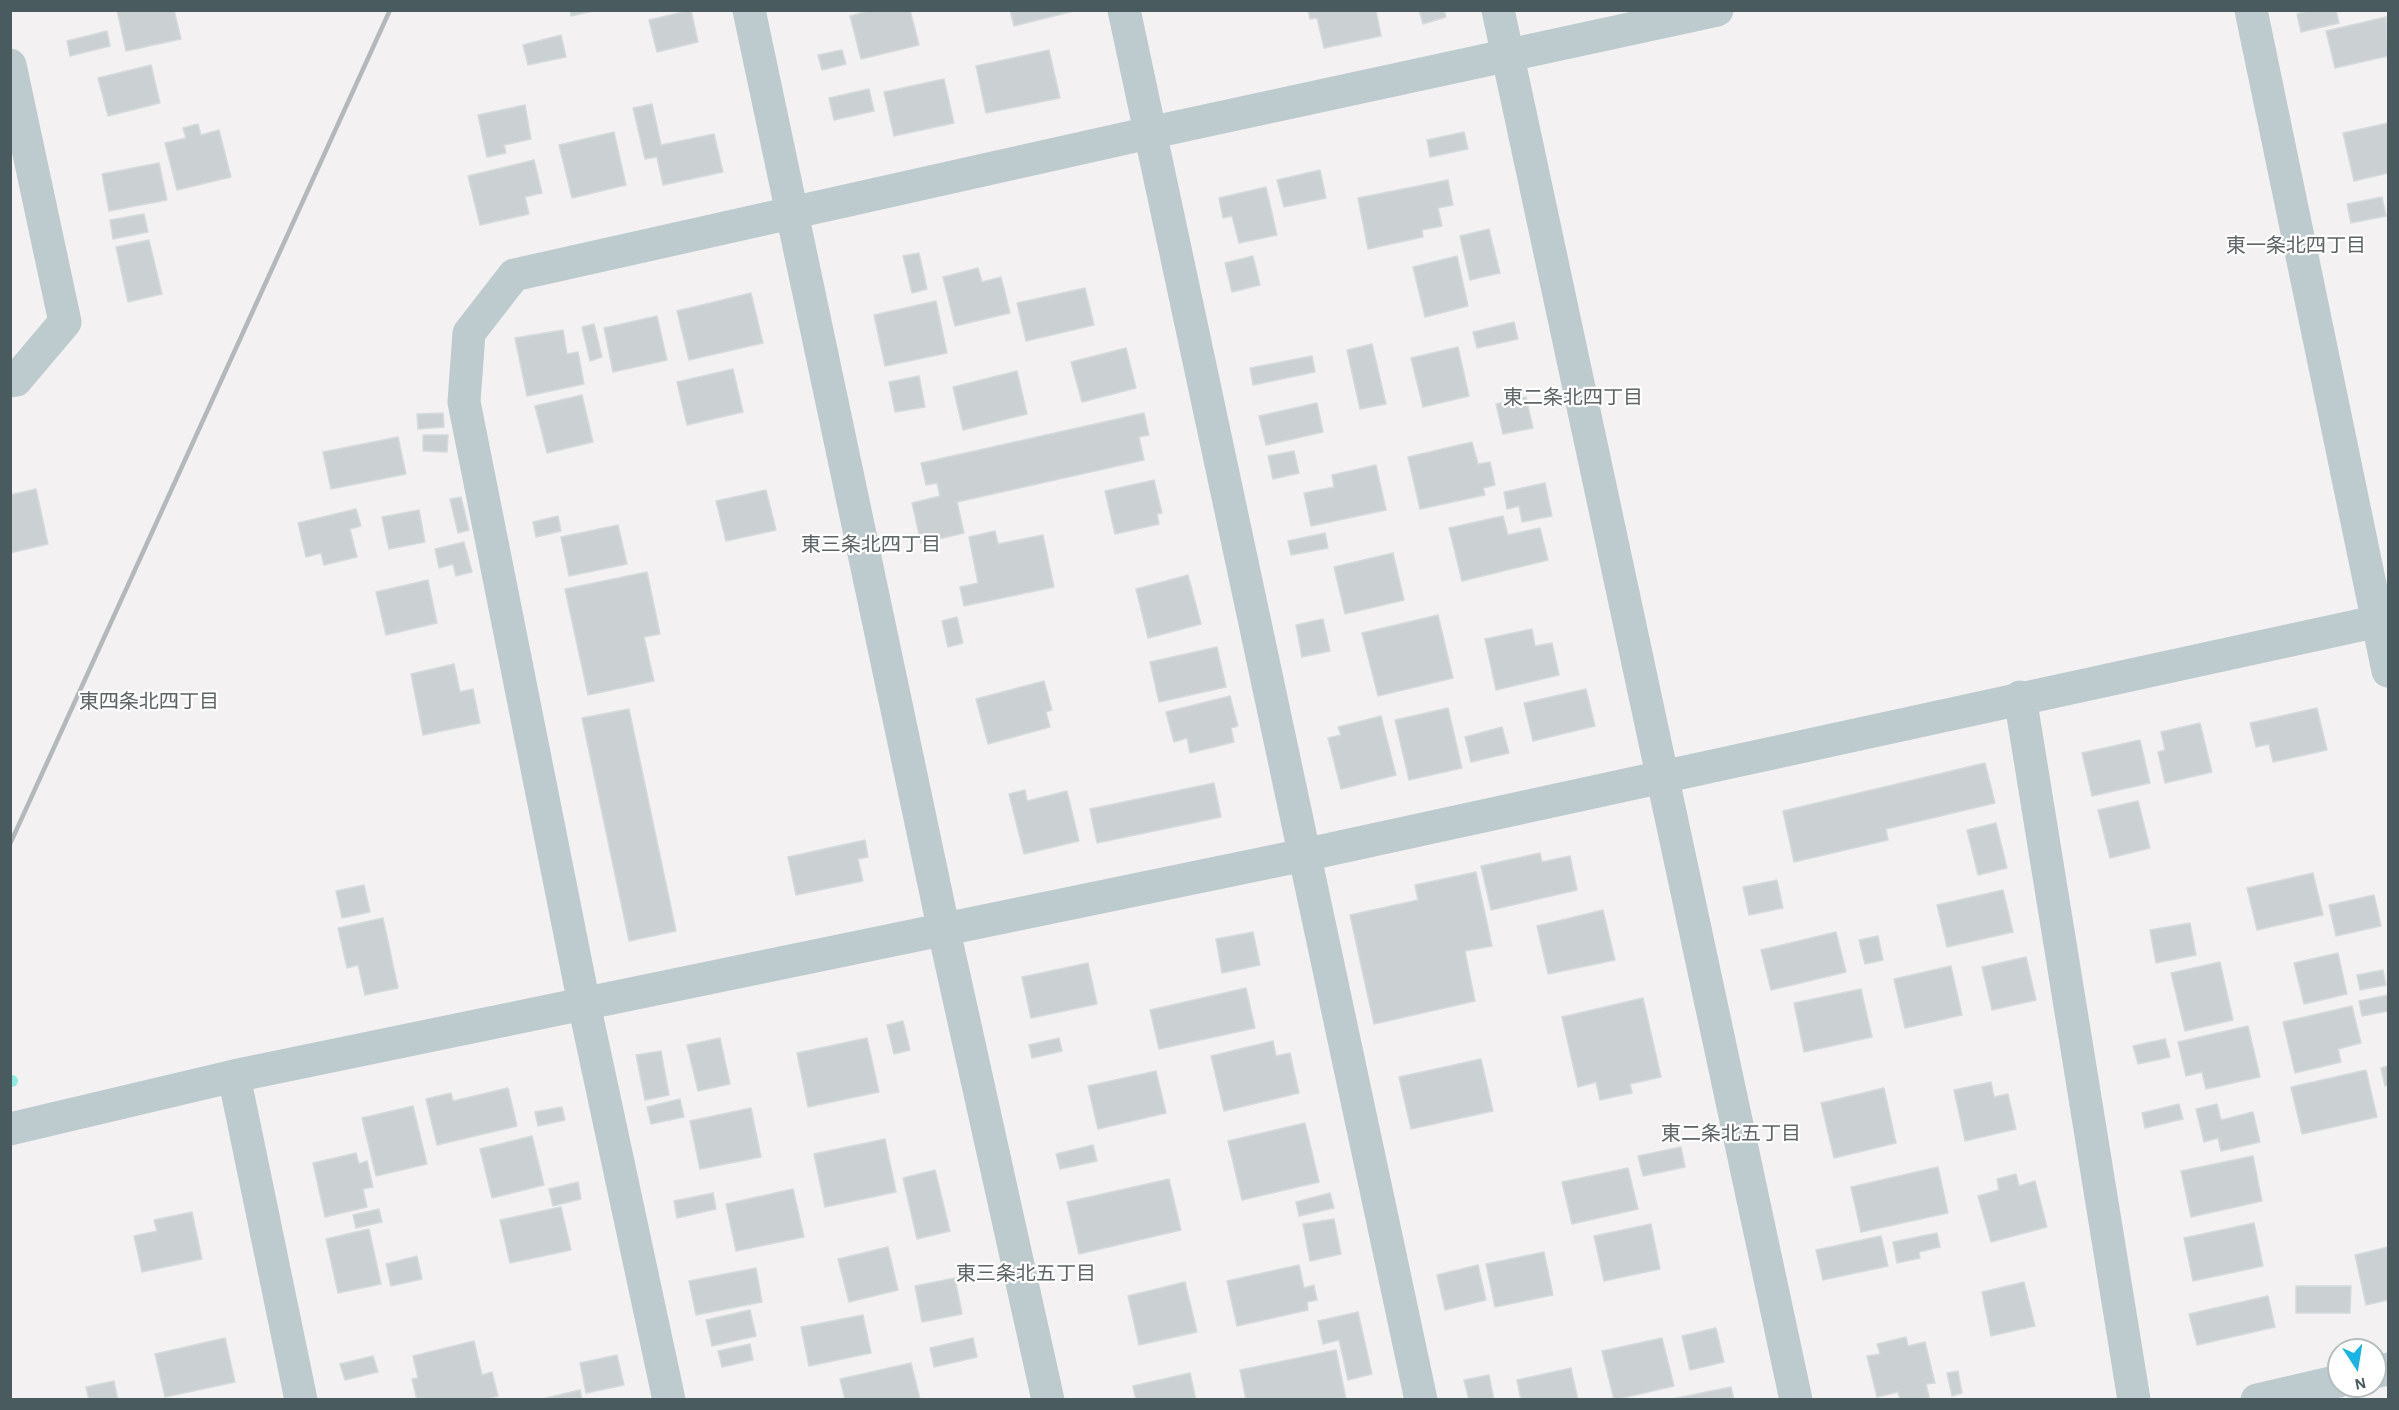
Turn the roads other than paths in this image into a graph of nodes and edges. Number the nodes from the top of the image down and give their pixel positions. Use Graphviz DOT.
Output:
graph roads {
  1 [pos="750,10"];
  2 [pos="1124,10"];
  3 [pos="1498,10"];
  4 [pos="1717,10"];
  5 [pos="2251,10"];
  6 [pos="1507,57"];
  7 [pos="10,65"];
  8 [pos="1149,133"];
  9 [pos="792,211"];
  10 [pos="10,381"];
  11 [pos="2383,620"];
  12 [pos="2388,671"];
  13 [pos="2020,697"];
  14 [pos="1660,778"];
  15 [pos="1304,855"];
  16 [pos="944,931"];
  17 [pos="584,1004"];
  18 [pos="234,1076"];
  19 [pos="10,1129"];
  20 [pos="2327,1384"];
  21 [pos="301,1400"];
  22 [pos="669,1400"];
  23 [pos="1048,1400"];
  24 [pos="1421,1400"];
  25 [pos="1796,1400"];
  26 [pos="2134,1400"];
  27 [pos="2257,1400"];
  1 -- 9 [label="street"];
  2 -- 8 [label="street"];
  3 -- 6 [label="street"];
  4 -- 6 [label="street"];
  5 -- 11 [label="street"];
  6 -- 8 [label="street"];
  6 -- 14 [label="street"];
  7 -- 10 [label="street"];
  8 -- 9 [label="street"];
  8 -- 15 [label="street"];
  9 -- 16 [label="street"];
  9 -- 17 [label="street"];
  11 -- 12 [label="street"];
  11 -- 13 [label="street"];
  13 -- 14 [label="street"];
  13 -- 26 [label="street"];
  14 -- 15 [label="street"];
  14 -- 25 [label="street"];
  15 -- 16 [label="street"];
  15 -- 24 [label="street"];
  16 -- 17 [label="street"];
  16 -- 23 [label="street"];
  17 -- 18 [label="street"];
  17 -- 22 [label="street"];
  18 -- 19 [label="street"];
  18 -- 21 [label="street"];
  20 -- 27 [label="street"];
}
